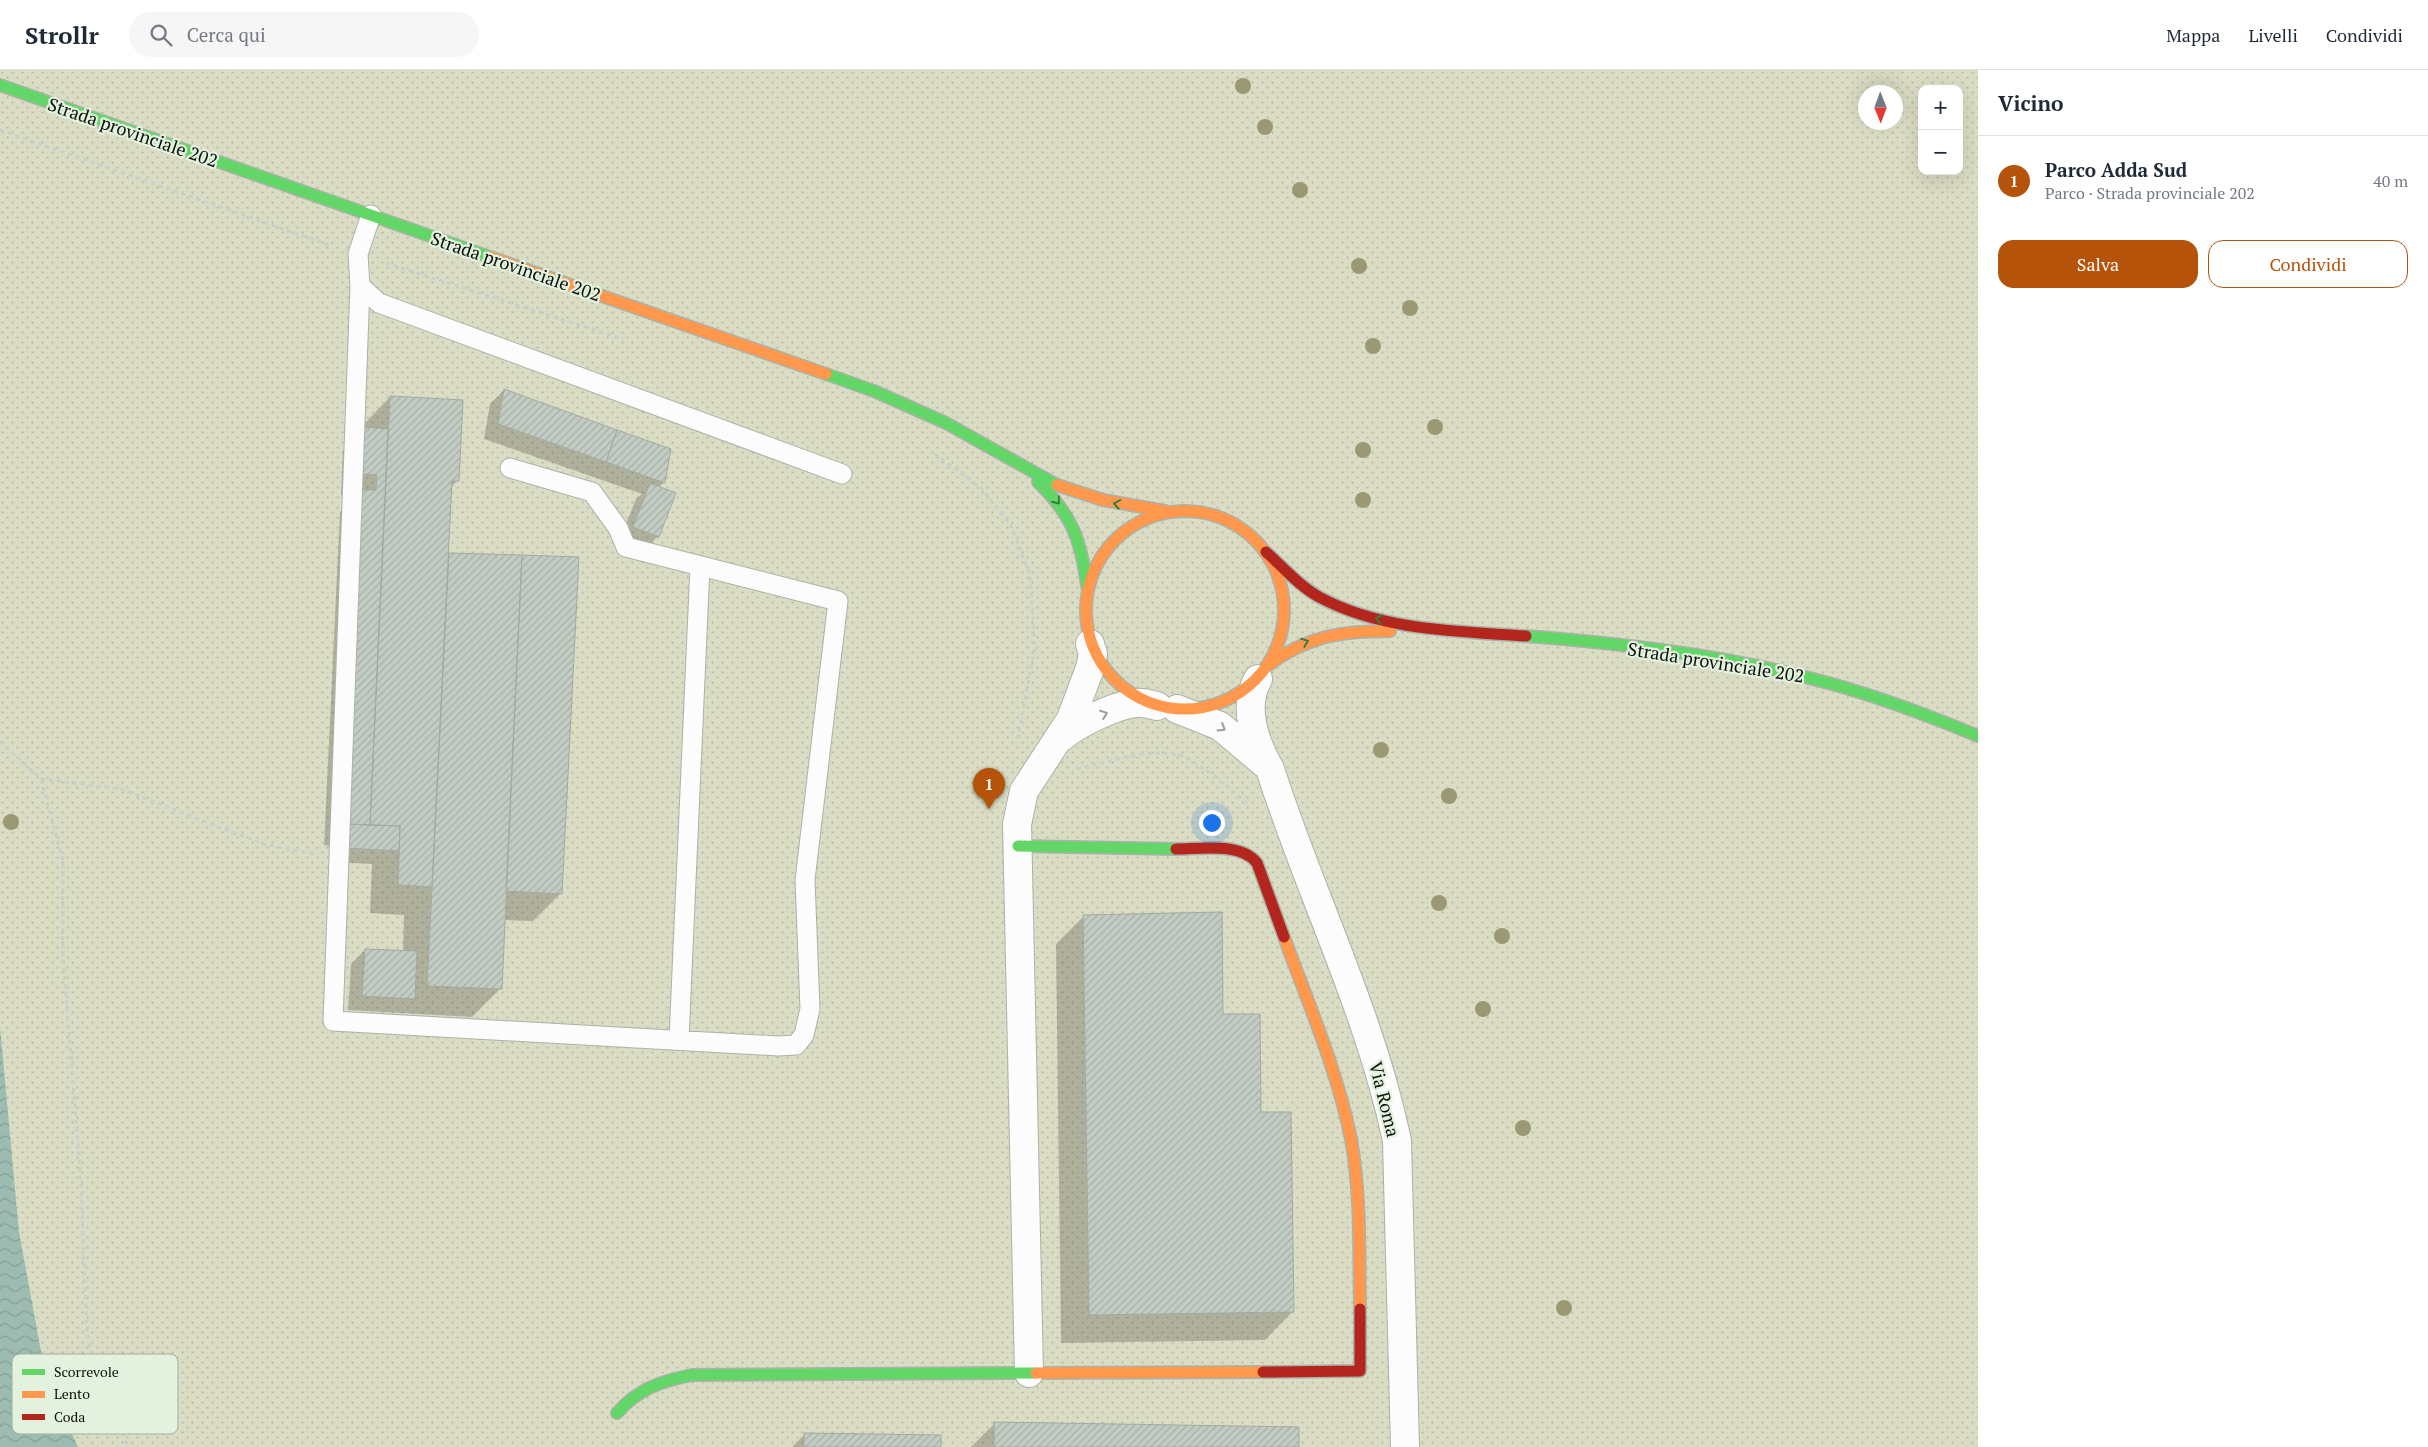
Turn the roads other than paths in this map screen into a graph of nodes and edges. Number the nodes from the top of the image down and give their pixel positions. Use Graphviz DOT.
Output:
graph roads {
  1 [pos="0,85"];
  2 [pos="370,215"];
  3 [pos="360,286"];
  4 [pos="510,468"];
  5 [pos="1021,468"];
  6 [pos="842,474"];
  7 [pos="1166,511"];
  8 [pos="1266,552"];
  9 [pos="700,566"];
  10 [pos="1087,586"];
  11 [pos="1444,630"];
  12 [pos="1090,644"];
  13 [pos="1261,674"];
  14 [pos="1167,708"];
  15 [pos="1978,736"];
  16 [pos="1055,745"];
  17 [pos="1270,769"];
  18 [pos="1018,846"];
  19 [pos="679,1039"];
  20 [pos="1029,1373"];
  21 [pos="617,1413"];
  22 [pos="1405,1447"];
  1 -- 2 [label="street, Strada provinciale 202"];
  2 -- 3 [label="lane"];
  2 -- 5 [label="street, Strada provinciale 202"];
  3 -- 6 [label="lane"];
  3 -- 19 [label="lane"];
  4 -- 9 [label="lane"];
  7 -- 5 [label="street, Strada provinciale 202, one-way"];
  5 -- 10 [label="street, Strada provinciale 202, one-way"];
  7 -- 8 [label="street, Strada provinciale 202"];
  7 -- 10 [label="street, Strada provinciale 202"];
  11 -- 8 [label="street, Strada provinciale 202, one-way"];
  8 -- 13 [label="street, Strada provinciale 202"];
  9 -- 19 [label="lane"];
  9 -- 19 [label="lane"];
  10 -- 12 [label="street, Strada provinciale 202"];
  13 -- 11 [label="street, Strada provinciale 202, one-way"];
  11 -- 15 [label="street, Strada provinciale 202"];
  12 -- 14 [label="street, Strada provinciale 202"];
  12 -- 16 [label="street"];
  13 -- 14 [label="street, Strada provinciale 202"];
  13 -- 17 [label="street, Via Roma"];
  16 -- 14 [label="street, Via Roma, one-way"];
  14 -- 17 [label="street, Via Roma, one-way"];
  16 -- 18 [label="street"];
  17 -- 22 [label="street, Via Roma"];
  18 -- 20 [label="street"];
  18 -- 20 [label="street"];
  20 -- 21 [label="street"];
}
